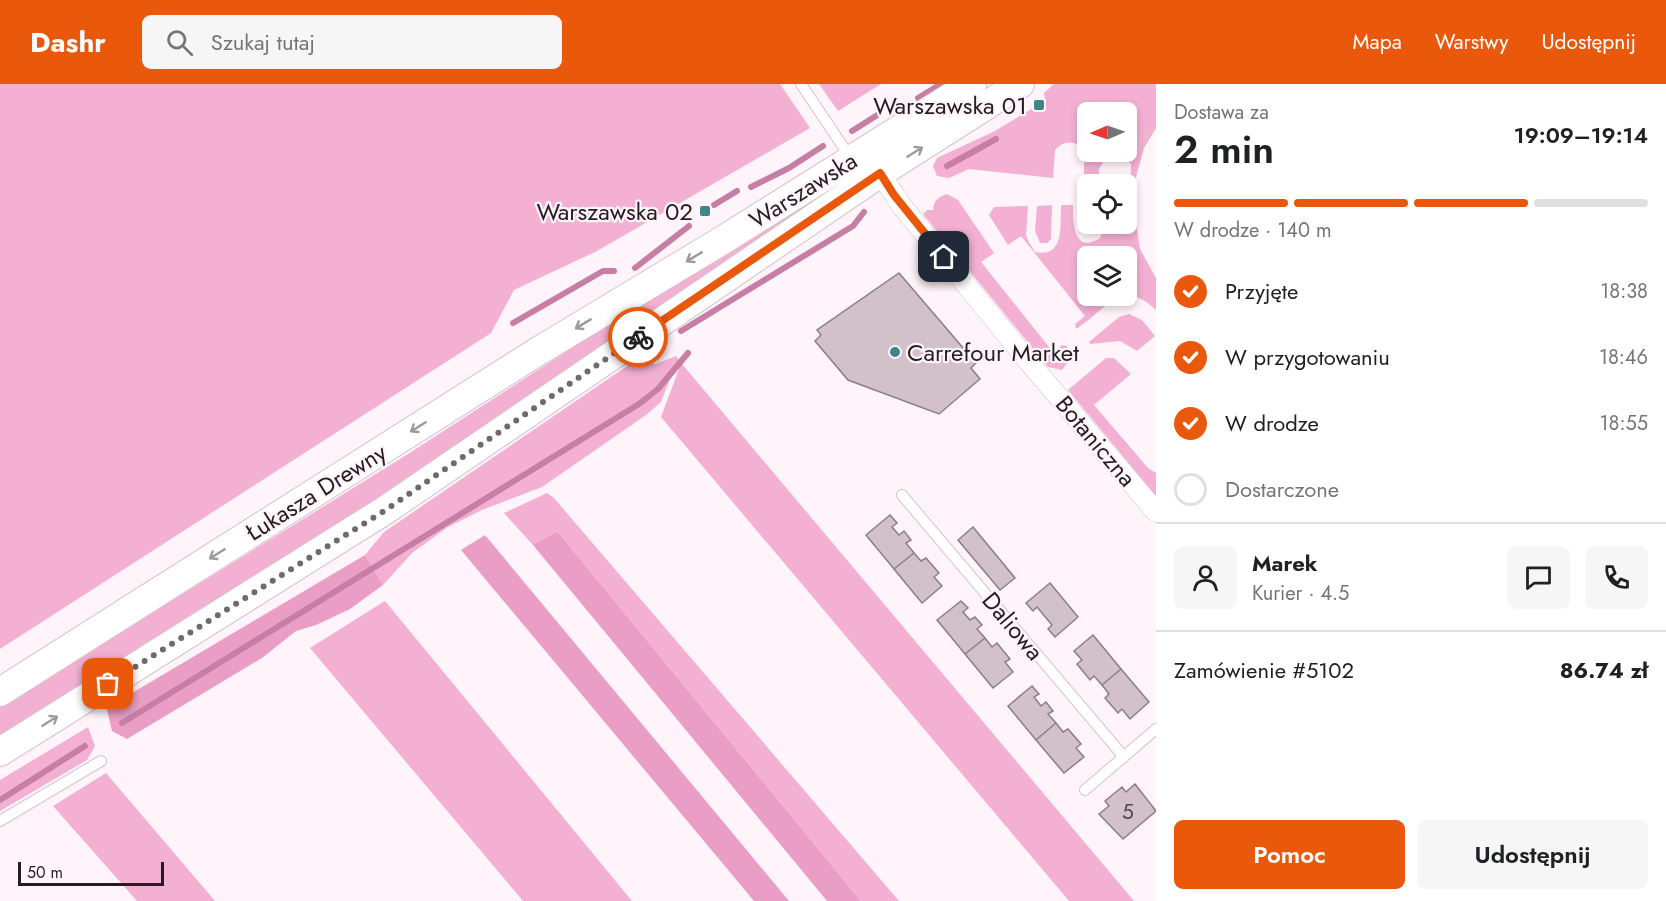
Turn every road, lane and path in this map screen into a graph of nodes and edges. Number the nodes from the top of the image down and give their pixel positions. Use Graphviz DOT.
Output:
graph roads {
  1 [pos="801,84"];
  2 [pos="972,84"];
  3 [pos="1020,84"];
  4 [pos="852,160"];
  5 [pos="880,173"];
  6 [pos="633,294"];
  7 [pos="902,495"];
  8 [pos="1156,512"];
  9 [pos="0,692"];
  10 [pos="1156,729"];
  11 [pos="0,752"];
  12 [pos="1124,757"];
  13 [pos="101,761"];
  14 [pos="1085,790"];
  15 [pos="0,820"];
  1 -- 4 [label="lane"];
  2 -- 4 [label="main road, Warszawska"];
  5 -- 3 [label="main road, Warszawska, one-way"];
  4 -- 6 [label="main road, Warszawska, one-way"];
  5 -- 8 [label="street, Botaniczna"];
  11 -- 5 [label="main road, Warszawska, one-way"];
  6 -- 9 [label="main road, Łukasza Drewny, one-way"];
  7 -- 12 [label="lane, Daliowa"];
  10 -- 12 [label="lane"];
  12 -- 14 [label="lane"];
  13 -- 15 [label="lane"];
}
